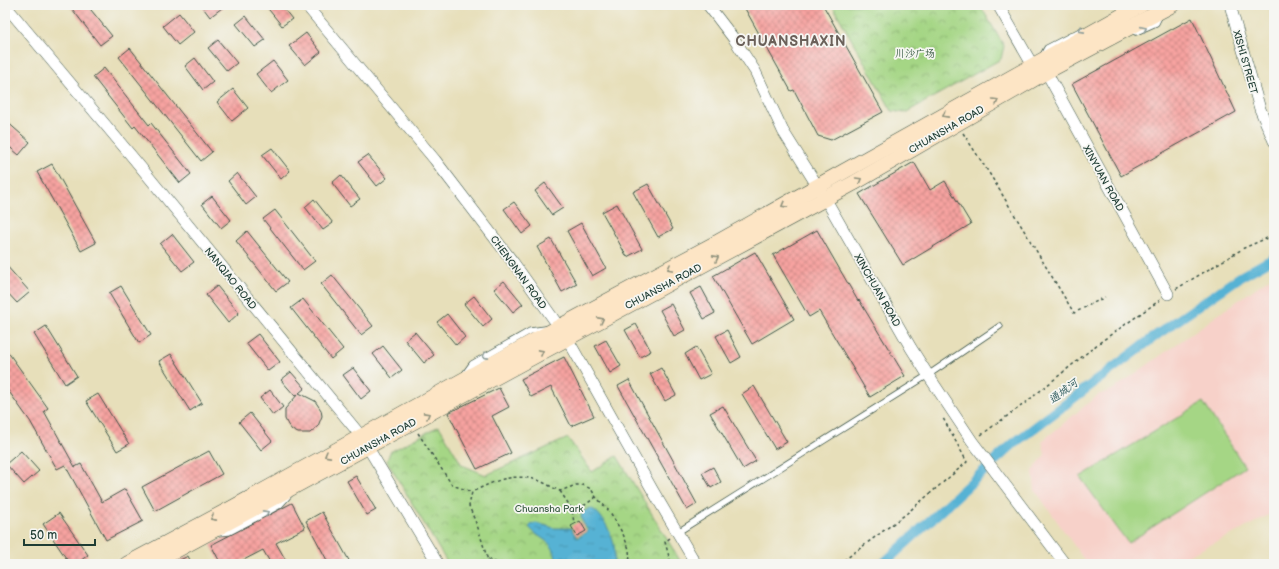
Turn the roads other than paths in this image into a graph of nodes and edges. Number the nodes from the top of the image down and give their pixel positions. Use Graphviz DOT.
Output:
graph roads {
  1 [pos="5,5"];
  2 [pos="306,5"];
  3 [pos="708,5"];
  4 [pos="998,5"];
  5 [pos="1141,5"];
  6 [pos="1230,5"];
  7 [pos="1167,8"];
  8 [pos="1090,26"];
  9 [pos="1129,36"];
  10 [pos="1044,69"];
  11 [pos="1274,141"];
  12 [pos="822,192"];
  13 [pos="1168,294"];
  14 [pos="1000,326"];
  15 [pos="563,333"];
  16 [pos="928,375"];
  17 [pos="364,441"];
  18 [pos="678,532"];
  19 [pos="126,564"];
  20 [pos="151,564"];
  21 [pos="438,564"];
  22 [pos="696,564"];
  23 [pos="1065,564"];
  1 -- 17 [label="street, NANQIAO ROAD"];
  2 -- 15 [label="street, CHENGNAN ROAD"];
  3 -- 12 [label="street, XINCHUAN ROAD"];
  4 -- 10 [label="street, XINYUAN ROAD"];
  5 -- 10 [label="main road, CHUANSHA ROAD"];
  6 -- 11 [label="street, XISHI STREET"];
  9 -- 7 [label="lane, one-way"];
  7 -- 10 [label="main road, CHUANSHA ROAD"];
  8 -- 10 [label="lane, one-way"];
  10 -- 12 [label="main road, CHUANSHA ROAD, one-way"];
  12 -- 10 [label="main road, CHUANSHA ROAD, one-way"];
  10 -- 13 [label="street, XINYUAN ROAD"];
  12 -- 15 [label="main road, CHUANSHA ROAD"];
  12 -- 16 [label="street, XINCHUAN ROAD"];
  14 -- 16 [label="lane"];
  15 -- 17 [label="main road, CHUANSHA ROAD, one-way"];
  17 -- 15 [label="main road, CHUANSHA ROAD, one-way"];
  15 -- 18 [label="street, CHENGNAN ROAD"];
  16 -- 18 [label="lane"];
  16 -- 23 [label="street, XINCHUAN ROAD"];
  17 -- 19 [label="main road, CHUANSHA ROAD, one-way"];
  20 -- 17 [label="main road, CHUANSHA ROAD, one-way"];
  17 -- 21 [label="street, NANQIAO ROAD"];
  18 -- 22 [label="street, CHENGNAN ROAD"];
}
